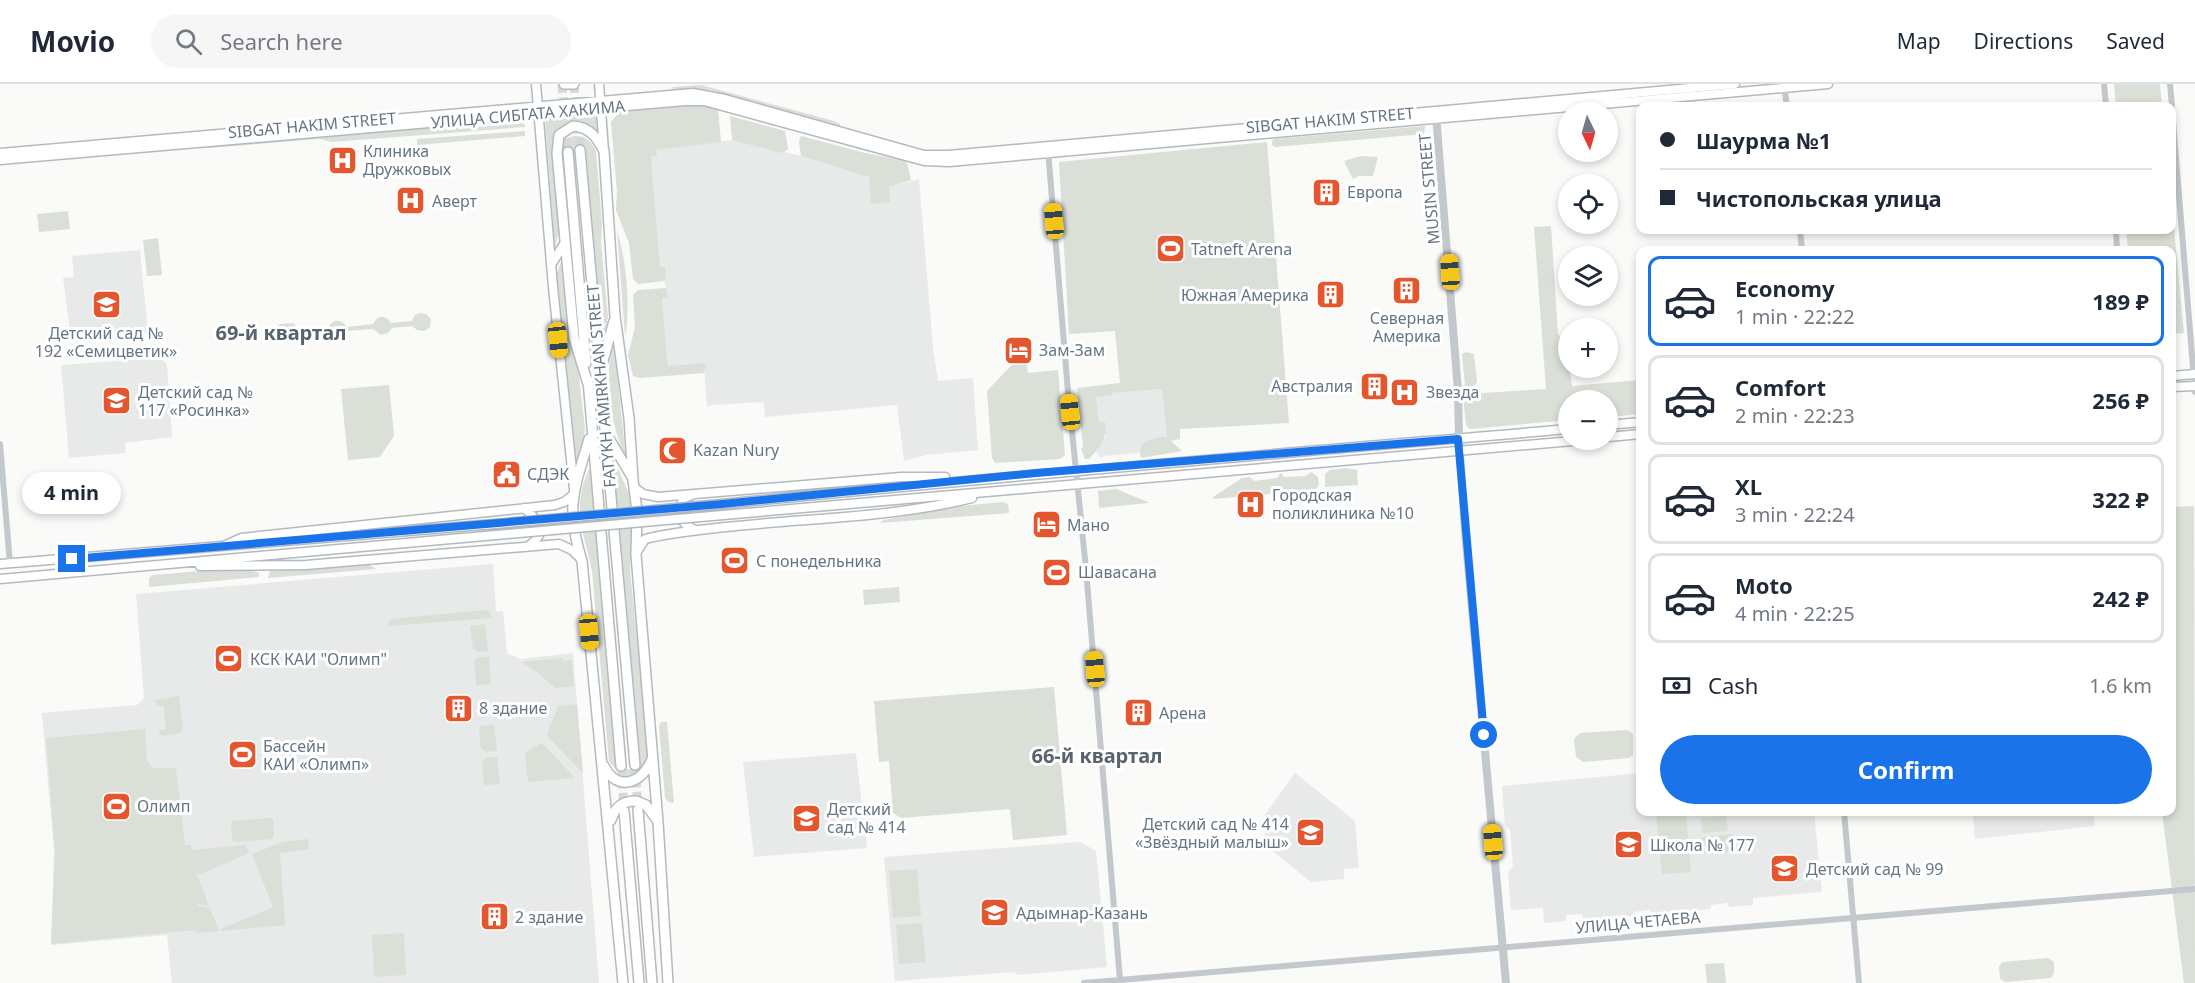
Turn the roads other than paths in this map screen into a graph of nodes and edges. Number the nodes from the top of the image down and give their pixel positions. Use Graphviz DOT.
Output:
graph roads {
  1 [pos="536,84"];
  2 [pos="564,84"];
  3 [pos="574,84"];
  4 [pos="599,84"];
  5 [pos="1735,84"];
  6 [pos="1828,84"];
  7 [pos="2104,84"];
  8 [pos="2170,84"];
  9 [pos="1784,86"];
  10 [pos="1786,102"];
  11 [pos="2106,102"];
  12 [pos="2172,102"];
  13 [pos="601,105"];
  14 [pos="537,110"];
  15 [pos="1436,110"];
  16 [pos="1436,120"];
  17 [pos="580,150"];
  18 [pos="1048,150"];
  19 [pos="604,151"];
  20 [pos="568,152"];
  21 [pos="0,153"];
  22 [pos="2176,156"];
  23 [pos="0,160"];
  24 [pos="564,244"];
  25 [pos="551,265"];
  26 [pos="615,316"];
  27 [pos="2194,374"];
  28 [pos="2176,375"];
  29 [pos="599,376"];
  30 [pos="588,384"];
  31 [pos="2176,387"];
  32 [pos="2195,388"];
  33 [pos="1636,422"];
  34 [pos="1618,424"];
  35 [pos="1558,430"];
  36 [pos="604,431"];
  37 [pos="591,432"];
  38 [pos="1636,434"];
  39 [pos="1618,436"];
  40 [pos="1458,439"];
  41 [pos="1558,442"];
  42 [pos="0,444"];
  43 [pos="1459,451"];
  44 [pos="1077,470"];
  45 [pos="978,478"];
  46 [pos="634,484"];
  47 [pos="1077,484"];
  48 [pos="573,492"];
  49 [pos="998,492"];
  50 [pos="692,494"];
  51 [pos="524,508"];
  52 [pos="696,530"];
  53 [pos="529,546"];
  54 [pos="223,547"];
  55 [pos="636,555"];
  56 [pos="582,561"];
  57 [pos="0,564"];
  58 [pos="10,564"];
  59 [pos="172,564"];
  60 [pos="0,579"];
  61 [pos="653,756"];
  62 [pos="602,760"];
  63 [pos="635,765"];
  64 [pos="621,766"];
  65 [pos="638,810"];
  66 [pos="624,811"];
  67 [pos="1844,816"];
  68 [pos="658,822"];
  69 [pos="609,826"];
  70 [pos="2195,889"];
  71 [pos="1853,917"];
  72 [pos="1503,948"];
  73 [pos="1120,980"];
  74 [pos="623,983"];
  75 [pos="639,983"];
  76 [pos="652,983"];
  77 [pos="669,983"];
  78 [pos="1084,983"];
  79 [pos="1506,983"];
  80 [pos="1860,983"];
  1 -- 14 [label="main road"];
  2 -- 3 [label="main road"];
  4 -- 13 [label="main road"];
  5 -- 15 [label="main road, SIBGAT HAKIM STREET"];
  6 -- 9 [label="main road, SIBGAT HAKIM STREET"];
  7 -- 11 [label="street"];
  8 -- 12 [label="street"];
  9 -- 10 [label="street"];
  9 -- 16 [label="main road, SIBGAT HAKIM STREET"];
  13 -- 14 [label="main road, УЛИЦА СИБГАТА ХАКИМА"];
  13 -- 18 [label="main road, SIBGAT HAKIM STREET"];
  13 -- 19 [label="main road"];
  14 -- 21 [label="main road, УЛИЦА СИБГАТА ХАКИМА"];
  14 -- 23 [label="main road, УЛИЦА СИБГАТА ХАКИМА"];
  14 -- 25 [label="main road"];
  15 -- 16 [label="street, MUSIN STREET"];
  15 -- 18 [label="main road, SIBGAT HAKIM STREET"];
  16 -- 18 [label="main road, SIBGAT HAKIM STREET"];
  16 -- 40 [label="street, MUSIN STREET"];
  17 -- 29 [label="main road, FATYKH AMIRKHAN STREET"];
  18 -- 44 [label="street"];
  19 -- 24 [label="main road"];
  19 -- 26 [label="main road"];
  20 -- 30 [label="main road, FATYKH AMIRKHAN STREET"];
  22 -- 27 [label="street"];
  24 -- 25 [label="main road"];
  24 -- 30 [label="main road"];
  25 -- 48 [label="main road"];
  26 -- 29 [label="main road"];
  26 -- 46 [label="main road"];
  27 -- 28 [label="main road"];
  27 -- 32 [label="street"];
  29 -- 36 [label="main road, FATYKH AMIRKHAN STREET"];
  30 -- 37 [label="main road, FATYKH AMIRKHAN STREET"];
  31 -- 32 [label="main road"];
  33 -- 34 [label="main road"];
  35 -- 40 [label="main road"];
  36 -- 46 [label="main road"];
  36 -- 63 [label="main road, FATYKH AMIRKHAN STREET"];
  37 -- 48 [label="main road"];
  37 -- 64 [label="main road, FATYKH AMIRKHAN STREET"];
  38 -- 39 [label="main road"];
  40 -- 43 [label="street, MUSIN STREET"];
  40 -- 44 [label="main road"];
  41 -- 43 [label="main road"];
  42 -- 58 [label="street"];
  43 -- 47 [label="main road"];
  43 -- 72 [label="street, MUSIN STREET"];
  44 -- 45 [label="main road"];
  44 -- 47 [label="street"];
  45 -- 50 [label="main road"];
  45 -- 54 [label="main road, bridge"];
  46 -- 50 [label="main road"];
  46 -- 55 [label="main road"];
  47 -- 49 [label="main road"];
  47 -- 73 [label="street"];
  48 -- 51 [label="main road"];
  48 -- 56 [label="main road"];
  49 -- 52 [label="main road"];
  49 -- 59 [label="main road, bridge"];
  50 -- 52 [label="main road"];
  51 -- 53 [label="main road"];
  51 -- 54 [label="main road"];
  52 -- 55 [label="main road"];
  53 -- 56 [label="main road"];
  53 -- 59 [label="main road"];
  54 -- 58 [label="main road"];
  55 -- 61 [label="main road"];
  56 -- 62 [label="main road"];
  57 -- 58 [label="main road"];
  59 -- 60 [label="main road"];
  61 -- 62 [label="main road"];
  61 -- 68 [label="main road"];
  62 -- 69 [label="main road"];
  65 -- 76 [label="main road"];
  66 -- 75 [label="main road"];
  67 -- 71 [label="street"];
  68 -- 69 [label="main road"];
  68 -- 77 [label="main road"];
  69 -- 74 [label="main road"];
  70 -- 71 [label="street, УЛИЦА ЧЕТАЕВА"];
  71 -- 72 [label="street, УЛИЦА ЧЕТАЕВА"];
  71 -- 80 [label="street"];
  72 -- 73 [label="street, УЛИЦА ЧЕТАЕВА"];
  72 -- 79 [label="street, MUSIN STREET"];
  73 -- 78 [label="street, УЛИЦА ЧЕТАЕВА"];
}
